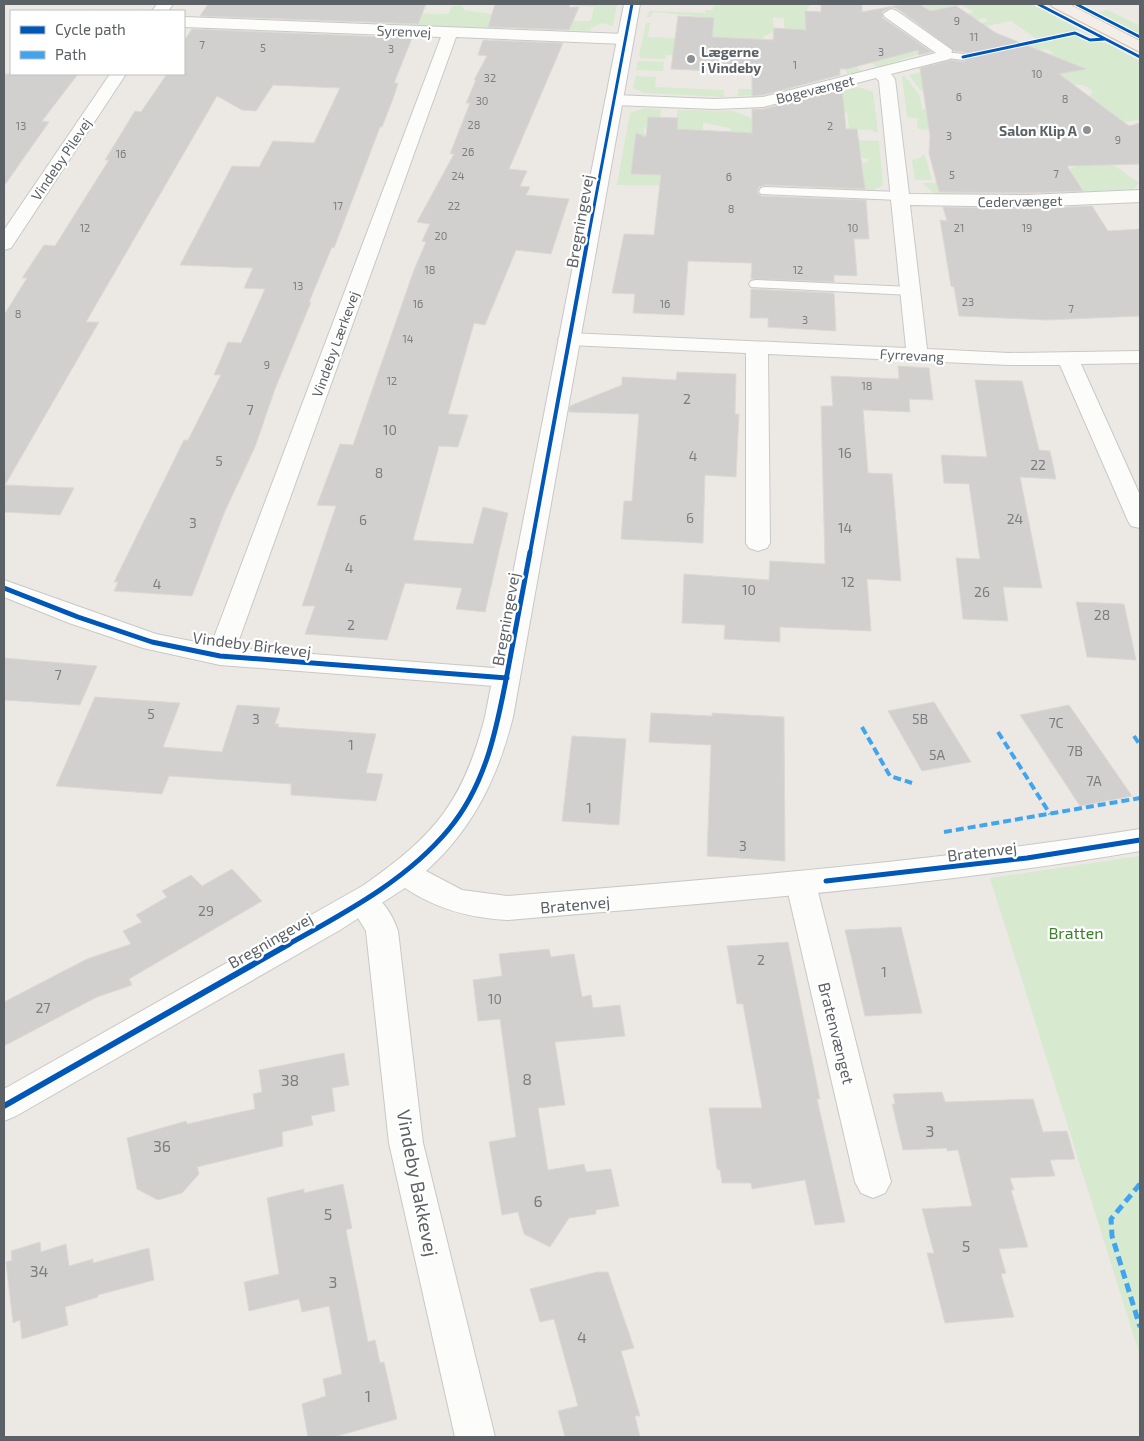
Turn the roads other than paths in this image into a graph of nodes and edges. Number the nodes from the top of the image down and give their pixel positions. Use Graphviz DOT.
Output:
graph roads {
  1 [pos="632,4"];
  2 [pos="1058,4"];
  3 [pos="891,14"];
  4 [pos="185,22"];
  5 [pos="450,33"];
  6 [pos="625,39"];
  7 [pos="1140,47"];
  8 [pos="945,55"];
  9 [pos="963,57"];
  10 [pos="879,73"];
  11 [pos="117,75"];
  12 [pos="614,100"];
  13 [pos="765,191"];
  14 [pos="1140,196"];
  15 [pos="899,198"];
  16 [pos="4,244"];
  17 [pos="756,284"];
  18 [pos="911,291"];
  19 [pos="570,339"];
  20 [pos="757,348"];
  21 [pos="917,356"];
  22 [pos="1140,357"];
  23 [pos="1068,359"];
  24 [pos="1140,521"];
  25 [pos="758,542"];
  26 [pos="4,588"];
  27 [pos="220,656"];
  28 [pos="507,678"];
  29 [pos="1140,840"];
  30 [pos="405,872"];
  31 [pos="801,884"];
  32 [pos="363,902"];
  33 [pos="4,1106"];
  34 [pos="873,1182"];
  35 [pos="475,1437"];
  1 -- 6 [label="street, Bregningevej"];
  2 -- 7 [label="main road"];
  3 -- 8 [label="street"];
  4 -- 5 [label="street, Syrenvej"];
  5 -- 6 [label="street, Syrenvej"];
  5 -- 27 [label="street, Vindeby Lærkevej"];
  6 -- 12 [label="street, Bregningevej"];
  8 -- 9 [label="lane"];
  8 -- 10 [label="street, Bøgevænget"];
  10 -- 12 [label="street, Bøgevænget"];
  10 -- 15 [label="street"];
  11 -- 16 [label="street, Vindeby Pilevej"];
  12 -- 19 [label="street, Bregningevej"];
  13 -- 15 [label="lane"];
  14 -- 15 [label="street, Cedervænget"];
  15 -- 18 [label="street"];
  17 -- 18 [label="lane"];
  18 -- 21 [label="street"];
  19 -- 20 [label="street, Fyrrevang"];
  19 -- 28 [label="street, Bregningevej"];
  20 -- 21 [label="street, Fyrrevang"];
  20 -- 25 [label="street"];
  21 -- 23 [label="street, Fyrrevang"];
  22 -- 23 [label="street, Fyrrevang"];
  23 -- 24 [label="street"];
  26 -- 27 [label="street, Vindeby Birkevej"];
  27 -- 28 [label="street, Vindeby Birkevej"];
  28 -- 30 [label="street, Bregningevej"];
  29 -- 31 [label="street, Bratenvej"];
  30 -- 31 [label="street, Bratenvej"];
  30 -- 32 [label="street, Bregningevej"];
  31 -- 34 [label="street, Bratenvænget"];
  32 -- 33 [label="street, Bregningevej"];
  32 -- 35 [label="street, Vindeby Bakkevej"];
}
